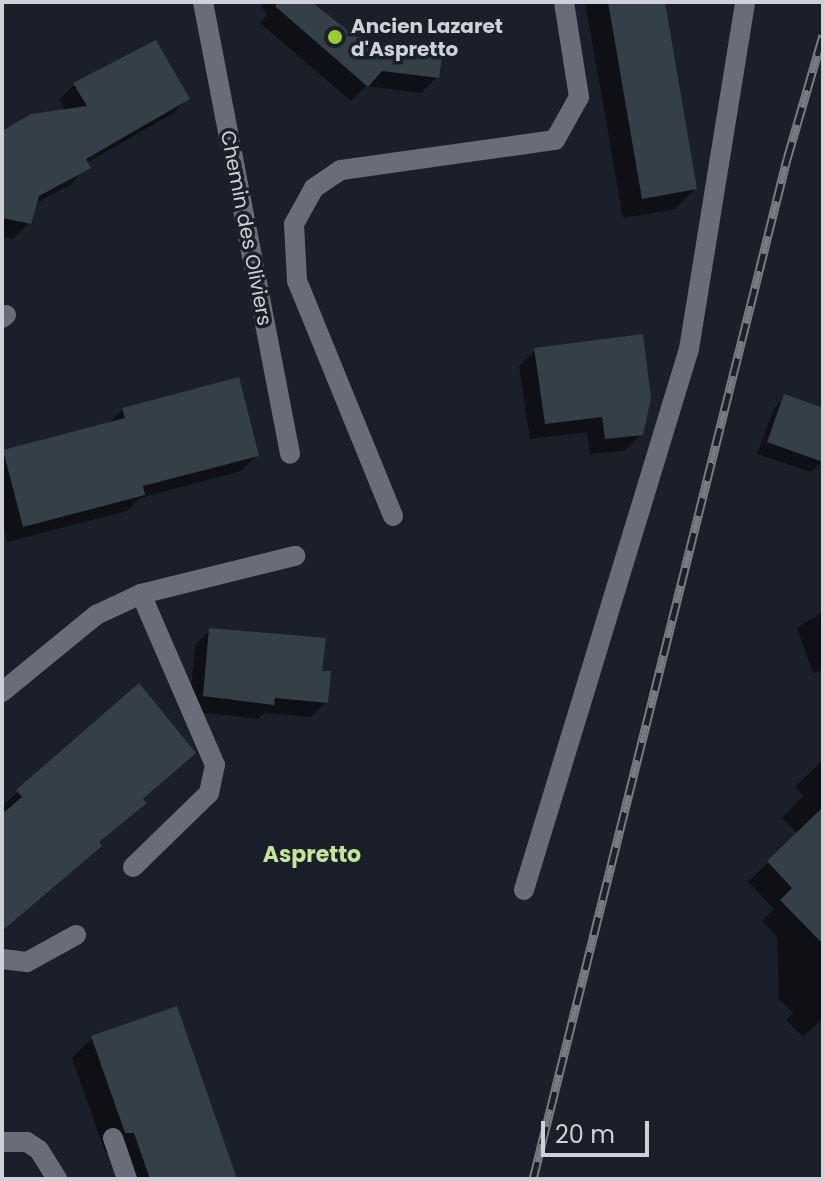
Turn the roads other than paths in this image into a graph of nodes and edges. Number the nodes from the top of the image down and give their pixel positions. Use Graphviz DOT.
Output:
graph roads {
  1 [pos="203,2"];
  2 [pos="564,2"];
  3 [pos="745,2"];
  4 [pos="290,454"];
  5 [pos="393,516"];
  6 [pos="295,556"];
  7 [pos="141,594"];
  8 [pos="2,692"];
  9 [pos="133,867"];
  10 [pos="524,890"];
  11 [pos="76,935"];
  12 [pos="2,959"];
  13 [pos="113,1138"];
  14 [pos="2,1142"];
  15 [pos="57,1179"];
  16 [pos="127,1179"];
  1 -- 4 [label="street, Chemin des Oliviers"];
  2 -- 5 [label="street"];
  3 -- 10 [label="street"];
  6 -- 7 [label="street"];
  7 -- 8 [label="street"];
  7 -- 9 [label="street"];
  11 -- 12 [label="street"];
  13 -- 16 [label="street"];
  14 -- 15 [label="street"];
}
